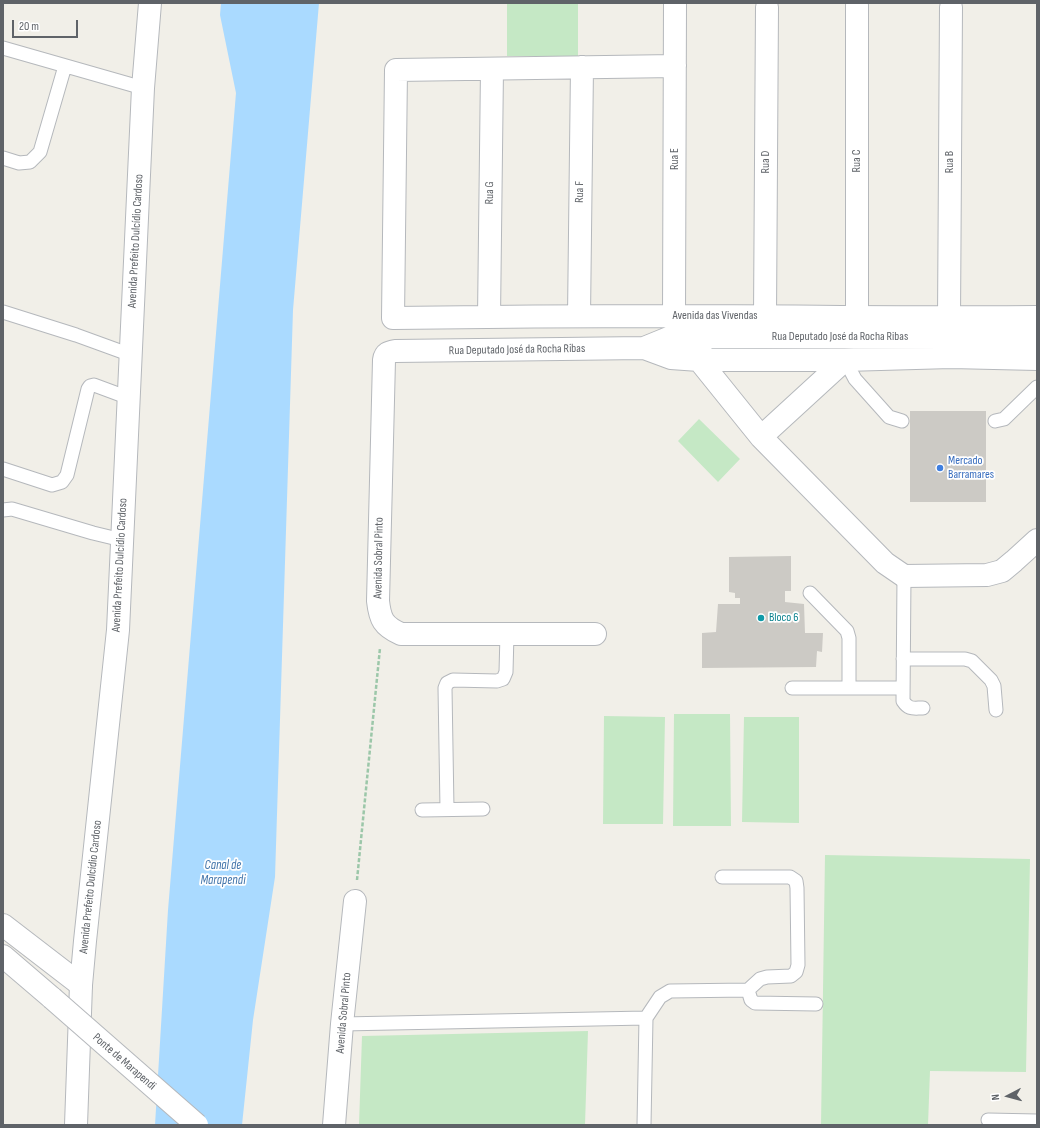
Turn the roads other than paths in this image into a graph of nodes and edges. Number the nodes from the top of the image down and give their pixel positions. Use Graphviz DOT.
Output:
graph roads {
  1 [pos="150,3"];
  2 [pos="675,3"];
  3 [pos="857,5"];
  4 [pos="767,7"];
  5 [pos="950,7"];
  6 [pos="3,48"];
  7 [pos="65,66"];
  8 [pos="675,66"];
  9 [pos="582,67"];
  10 [pos="492,69"];
  11 [pos="143,88"];
  12 [pos="3,158"];
  13 [pos="3,312"];
  14 [pos="579,316"];
  15 [pos="674,316"];
  16 [pos="765,316"];
  17 [pos="857,316"];
  18 [pos="489,317"];
  19 [pos="1037,317"];
  20 [pos="949,318"];
  21 [pos="702,336"];
  22 [pos="1037,338"];
  23 [pos="644,348"];
  24 [pos="390,352"];
  25 [pos="131,355"];
  26 [pos="1037,359"];
  27 [pos="699,360"];
  28 [pos="845,360"];
  29 [pos="1037,387"];
  30 [pos="129,398"];
  31 [pos="902,421"];
  32 [pos="996,421"];
  33 [pos="761,437"];
  34 [pos="3,469"];
  35 [pos="3,510"];
  36 [pos="122,540"];
  37 [pos="1037,540"];
  38 [pos="904,576"];
  39 [pos="810,593"];
  40 [pos="507,634"];
  41 [pos="595,634"];
  42 [pos="903,659"];
  43 [pos="792,688"];
  44 [pos="849,688"];
  45 [pos="903,688"];
  46 [pos="923,708"];
  47 [pos="996,710"];
  48 [pos="446,809"];
  49 [pos="483,809"];
  50 [pos="422,810"];
  51 [pos="722,876"];
  52 [pos="355,900"];
  53 [pos="3,925"];
  54 [pos="3,956"];
  55 [pos="81,986"];
  56 [pos="748,990"];
  57 [pos="816,1004"];
  58 [pos="646,1018"];
  59 [pos="342,1024"];
  60 [pos="988,1120"];
  61 [pos="1037,1121"];
  62 [pos="76,1125"];
  63 [pos="197,1125"];
  64 [pos="334,1125"];
  65 [pos="644,1125"];
  1 -- 11 [label="street, Avenida Prefeito Dulcídio Cardoso"];
  2 -- 8 [label="street, Rua E"];
  3 -- 17 [label="street, Rua C"];
  4 -- 16 [label="street, Rua D"];
  5 -- 20 [label="street, Rua B"];
  6 -- 7 [label="lane"];
  7 -- 11 [label="lane"];
  7 -- 12 [label="lane"];
  8 -- 9 [label="street"];
  8 -- 15 [label="street, Rua E"];
  9 -- 10 [label="street"];
  9 -- 14 [label="street, Rua F"];
  10 -- 18 [label="street, Rua G"];
  10 -- 18 [label="street, Avenida das Vivendas"];
  11 -- 25 [label="street, Avenida Prefeito Dulcídio Cardoso"];
  13 -- 25 [label="lane"];
  14 -- 15 [label="street, Avenida das Vivendas"];
  14 -- 18 [label="street, Avenida das Vivendas"];
  15 -- 16 [label="street, Avenida das Vivendas"];
  16 -- 17 [label="street, Avenida das Vivendas"];
  17 -- 20 [label="street, Avenida das Vivendas"];
  19 -- 20 [label="street, Avenida das Vivendas"];
  21 -- 22 [label="street, Rua Deputado José da Rocha Ribas"];
  21 -- 23 [label="street, Rua Deputado José da Rocha Ribas"];
  21 -- 27 [label="street"];
  23 -- 24 [label="street, Rua Deputado José da Rocha Ribas"];
  23 -- 27 [label="street, Rua Deputado José da Rocha Ribas"];
  24 -- 40 [label="street, Avenida Sobral Pinto"];
  25 -- 30 [label="street, Avenida Prefeito Dulcídio Cardoso"];
  26 -- 28 [label="street, Rua Deputado José da Rocha Ribas"];
  27 -- 28 [label="street, Rua Deputado José da Rocha Ribas"];
  27 -- 33 [label="street"];
  28 -- 31 [label="lane"];
  28 -- 33 [label="street"];
  29 -- 32 [label="lane"];
  30 -- 34 [label="lane"];
  30 -- 36 [label="street, Avenida Prefeito Dulcídio Cardoso"];
  33 -- 38 [label="street"];
  35 -- 36 [label="lane"];
  36 -- 55 [label="street, Avenida Prefeito Dulcídio Cardoso"];
  37 -- 38 [label="street"];
  38 -- 42 [label="lane"];
  39 -- 44 [label="lane"];
  40 -- 41 [label="street"];
  40 -- 48 [label="lane"];
  42 -- 45 [label="lane"];
  42 -- 47 [label="lane"];
  43 -- 44 [label="lane"];
  44 -- 45 [label="lane"];
  45 -- 46 [label="lane"];
  48 -- 49 [label="lane"];
  48 -- 50 [label="lane"];
  51 -- 56 [label="lane"];
  52 -- 59 [label="street, Avenida Sobral Pinto"];
  53 -- 55 [label="street"];
  54 -- 63 [label="street, Ponte de Marapendi, bridge"];
  55 -- 62 [label="street, Avenida Prefeito Dulcídio Cardoso"];
  56 -- 57 [label="lane"];
  56 -- 58 [label="lane"];
  58 -- 59 [label="lane"];
  58 -- 65 [label="lane"];
  59 -- 64 [label="street, Avenida Sobral Pinto"];
  60 -- 61 [label="lane"];
}
